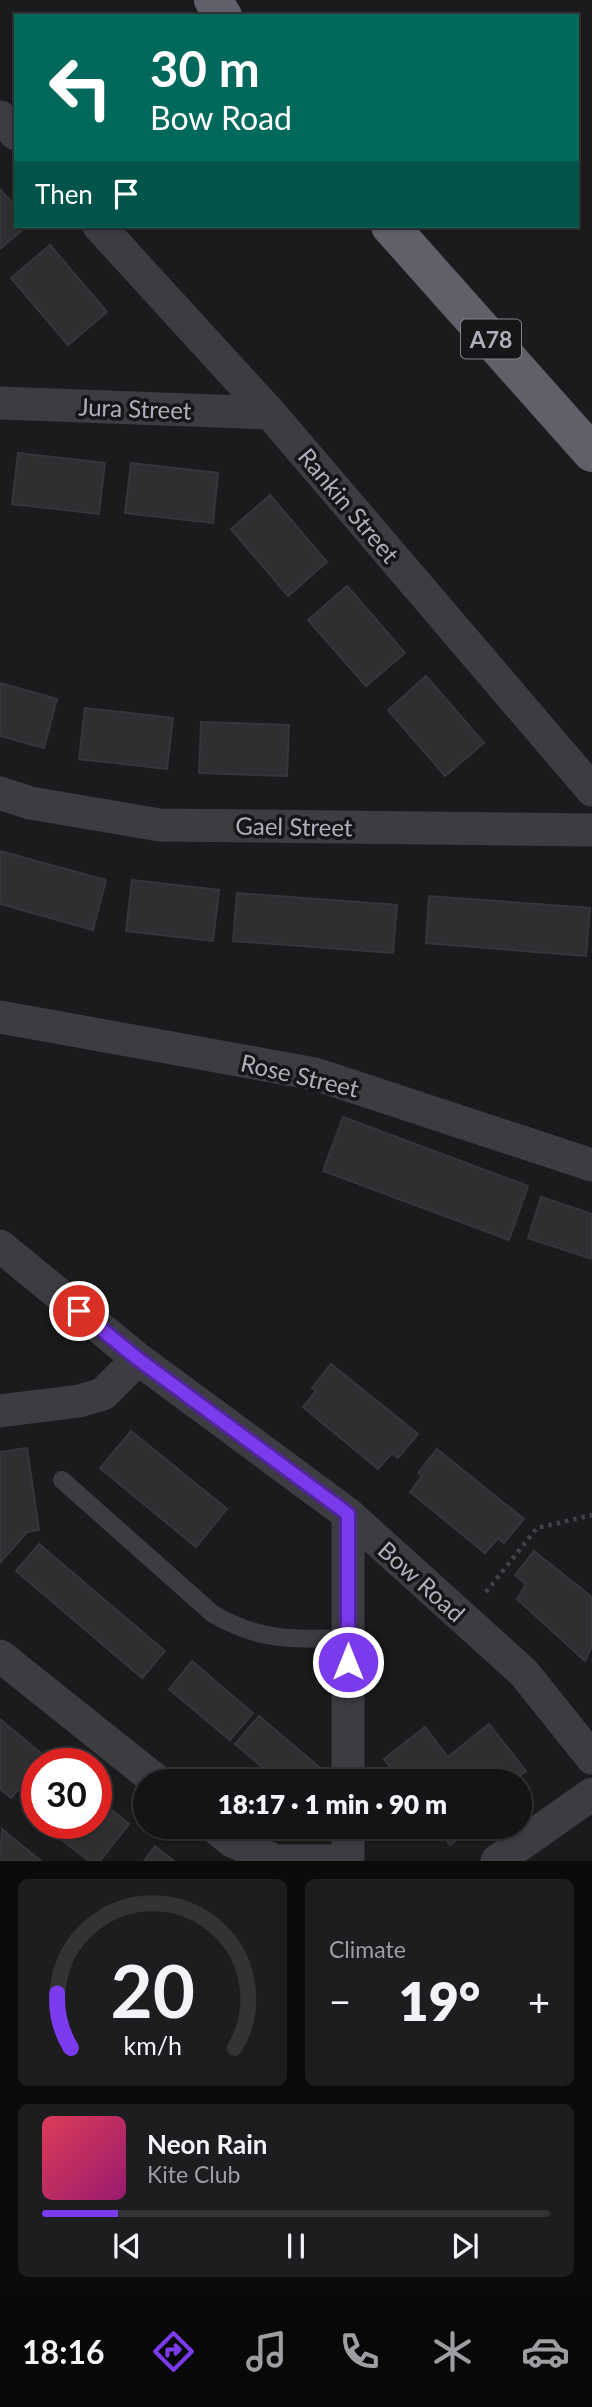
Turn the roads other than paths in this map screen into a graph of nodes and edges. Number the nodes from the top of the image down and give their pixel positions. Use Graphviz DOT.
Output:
graph roads {
  1 [pos="0,117"];
  2 [pos="14,132"];
  3 [pos="101,228"];
  4 [pos="392,228"];
  5 [pos="0,403"];
  6 [pos="270,413"];
  7 [pos="592,453"];
  8 [pos="592,790"];
  9 [pos="0,793"];
  10 [pos="592,830"];
  11 [pos="0,1017"];
  12 [pos="592,1165"];
  13 [pos="0,1246"];
  14 [pos="138,1359"];
  15 [pos="0,1411"];
  16 [pos="62,1480"];
  17 [pos="348,1514"];
  18 [pos="348,1638"];
  19 [pos="0,1656"];
  20 [pos="592,1758"];
  21 [pos="142,1769"];
  22 [pos="348,1769"];
  23 [pos="592,1794"];
  24 [pos="230,1839"];
  25 [pos="348,1839"];
  26 [pos="332,1861"];
  27 [pos="348,1861"];
  28 [pos="497,1861"];
  1 -- 2 [label="street"];
  3 -- 6 [label="street, Rankin Street"];
  4 -- 7 [label="highway, A78"];
  5 -- 6 [label="street, Jura Street"];
  6 -- 8 [label="street, Rankin Street"];
  9 -- 10 [label="street, Gael Street"];
  11 -- 12 [label="street, Rose Street"];
  13 -- 14 [label="street, Bow Road"];
  14 -- 15 [label="street"];
  14 -- 17 [label="street, Bow Road"];
  16 -- 18 [label="lane"];
  17 -- 18 [label="street"];
  17 -- 20 [label="street, Bow Road"];
  18 -- 22 [label="street"];
  19 -- 21 [label="street"];
  23 -- 28 [label="street"];
  24 -- 26 [label="street"];
  25 -- 27 [label="street"];
}
